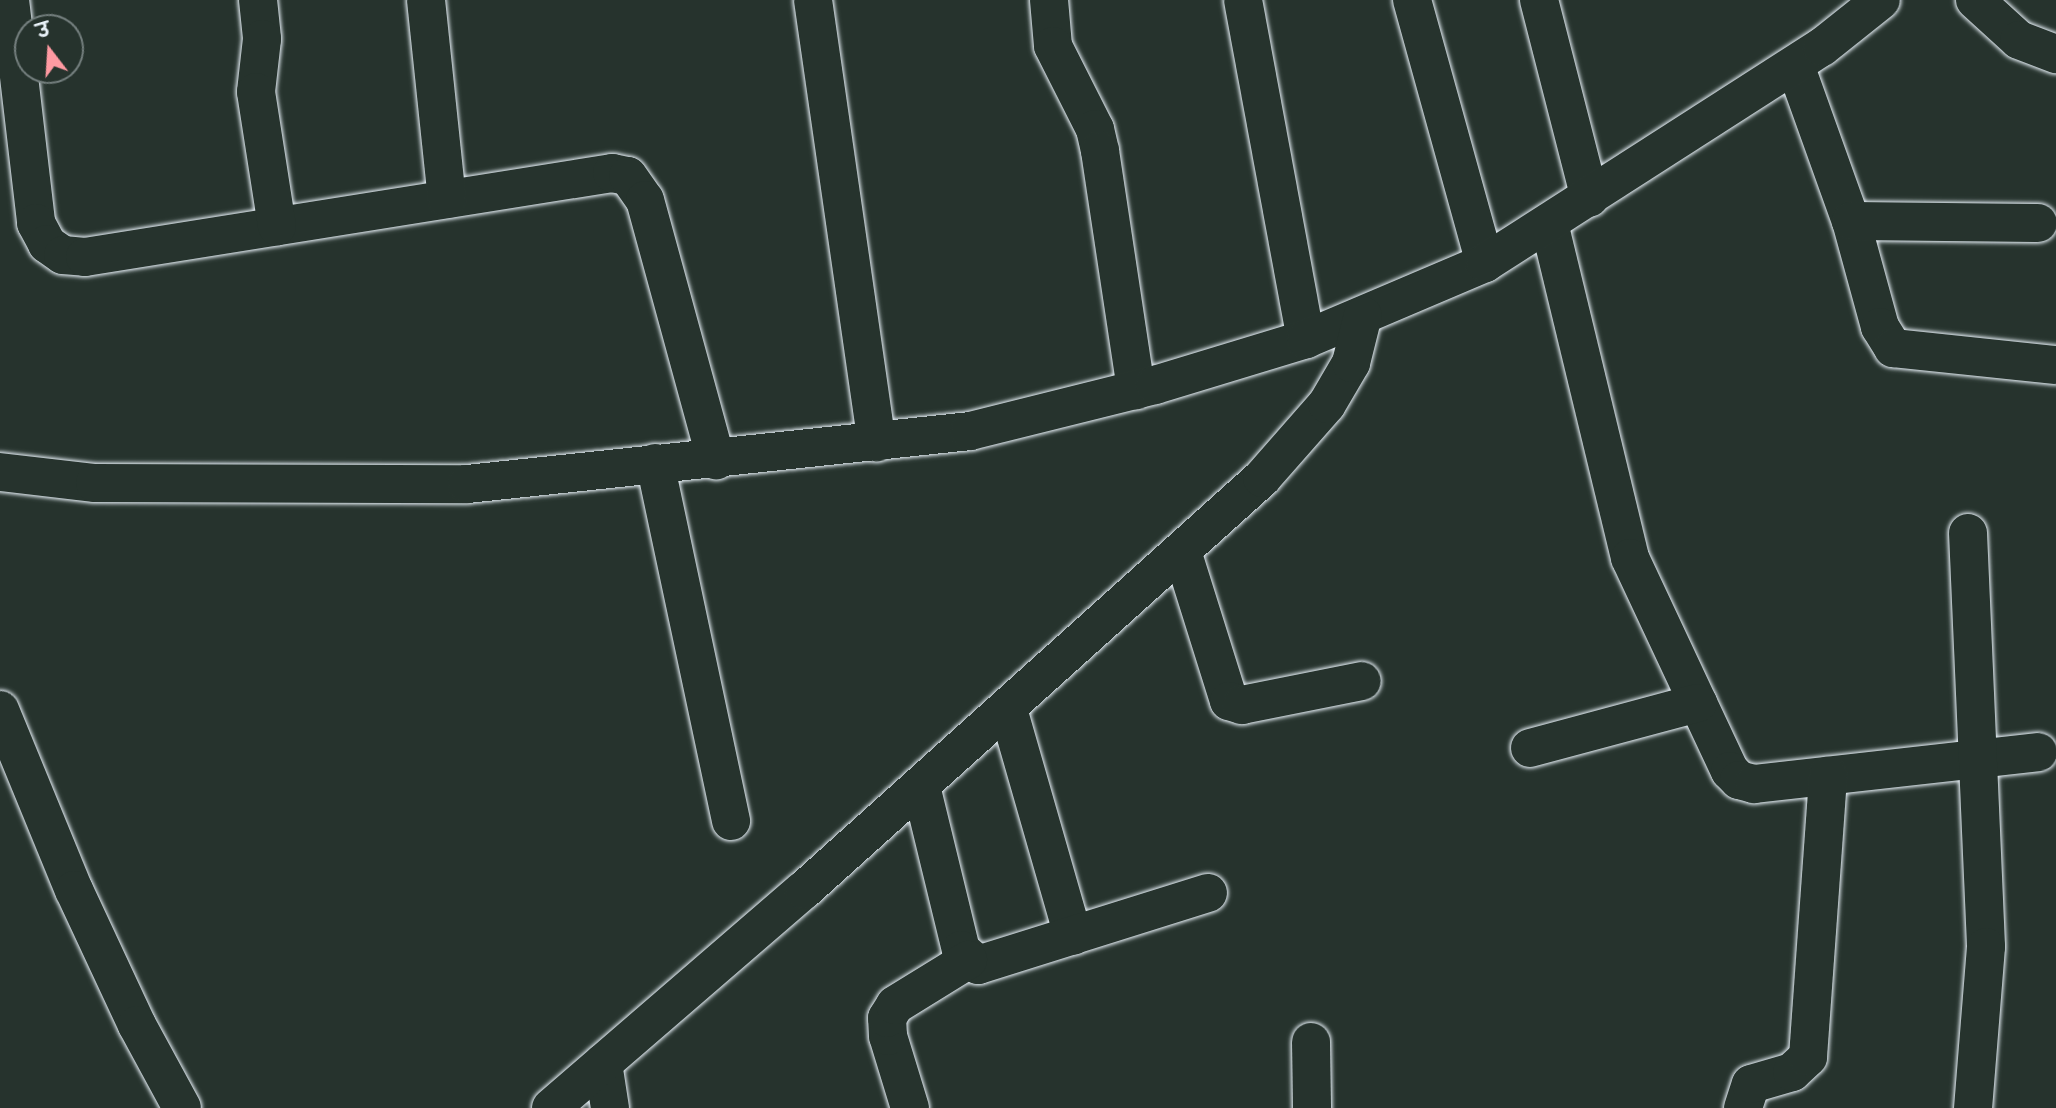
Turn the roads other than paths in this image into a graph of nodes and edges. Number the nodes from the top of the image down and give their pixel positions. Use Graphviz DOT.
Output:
graph roads {
  1 [pos="10,0"];
  2 [pos="258,0"];
  3 [pos="426,0"];
  4 [pos="813,0"];
  5 [pos="1049,0"];
  6 [pos="1243,0"];
  7 [pos="1412,0"];
  8 [pos="1539,0"];
  9 [pos="1881,0"];
  10 [pos="1975,0"];
  11 [pos="2056,54"];
  12 [pos="1795,65"];
  13 [pos="1590,198"];
  14 [pos="447,199"];
  15 [pos="1852,221"];
  16 [pos="1549,223"];
  17 [pos="2038,223"];
  18 [pos="277,226"];
  19 [pos="1485,263"];
  20 [pos="1363,315"];
  21 [pos="1307,339"];
  22 [pos="2056,365"];
  23 [pos="1136,390"];
  24 [pos="877,442"];
  25 [pos="716,460"];
  26 [pos="655,463"];
  27 [pos="0,472"];
  28 [pos="1969,533"];
  29 [pos="1182,551"];
  30 [pos="1362,681"];
  31 [pos="1698,703"];
  32 [pos="1008,709"];
  33 [pos="0,710"];
  34 [pos="1530,748"];
  35 [pos="2038,752"];
  36 [pos="1980,760"];
  37 [pos="1828,776"];
  38 [pos="921,786"];
  39 [pos="731,821"];
  40 [pos="1208,893"];
  41 [pos="1073,936"];
  42 [pos="968,960"];
  43 [pos="1311,1042"];
  44 [pos="603,1063"];
  45 [pos="182,1108"];
  46 [pos="551,1108"];
  47 [pos="610,1108"];
  48 [pos="910,1108"];
  49 [pos="1312,1108"];
  50 [pos="1744,1108"];
  51 [pos="1973,1108"];
  1 -- 18 [label="street"];
  2 -- 18 [label="street"];
  3 -- 14 [label="street"];
  4 -- 24 [label="street"];
  5 -- 23 [label="street"];
  6 -- 21 [label="street"];
  7 -- 19 [label="street"];
  8 -- 13 [label="street"];
  9 -- 12 [label="street"];
  10 -- 11 [label="street"];
  12 -- 13 [label="street"];
  12 -- 15 [label="street"];
  13 -- 16 [label="street"];
  14 -- 18 [label="street"];
  14 -- 25 [label="street"];
  15 -- 17 [label="street"];
  15 -- 22 [label="street"];
  16 -- 19 [label="street"];
  16 -- 31 [label="street"];
  19 -- 20 [label="street"];
  20 -- 21 [label="street"];
  20 -- 29 [label="street"];
  21 -- 23 [label="street"];
  23 -- 24 [label="street"];
  24 -- 25 [label="street"];
  25 -- 26 [label="street"];
  26 -- 27 [label="street"];
  26 -- 39 [label="street"];
  28 -- 36 [label="street"];
  29 -- 30 [label="street"];
  29 -- 32 [label="street"];
  31 -- 34 [label="street"];
  31 -- 37 [label="street"];
  32 -- 38 [label="street"];
  32 -- 41 [label="street"];
  33 -- 45 [label="street"];
  35 -- 36 [label="street"];
  36 -- 37 [label="street"];
  36 -- 51 [label="street"];
  37 -- 50 [label="street"];
  38 -- 42 [label="street"];
  38 -- 44 [label="street"];
  40 -- 41 [label="street"];
  41 -- 42 [label="street"];
  42 -- 48 [label="street"];
  43 -- 49 [label="street"];
  44 -- 46 [label="street"];
  44 -- 47 [label="street"];
}
